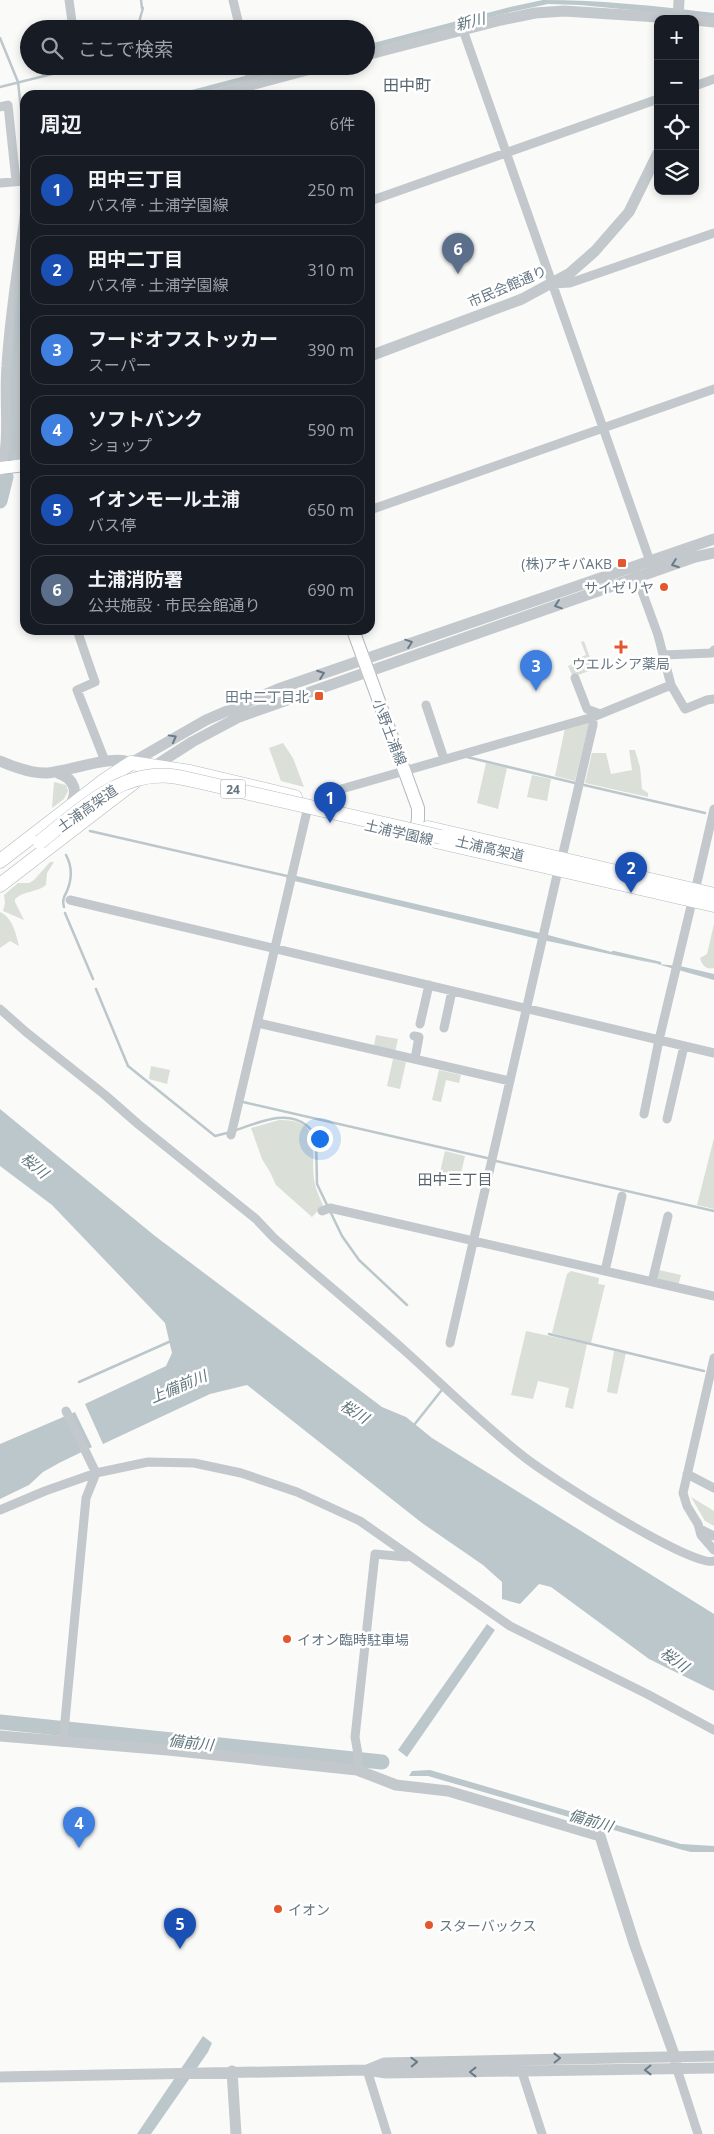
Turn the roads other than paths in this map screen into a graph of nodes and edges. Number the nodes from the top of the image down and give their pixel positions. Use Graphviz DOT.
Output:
graph roads {
  1 [pos="69,0"];
  2 [pos="233,0"];
  3 [pos="679,0"];
  4 [pos="681,15"];
  5 [pos="654,16"];
  6 [pos="72,20"];
  7 [pos="238,20"];
  8 [pos="699,20"];
  9 [pos="714,22"];
  10 [pos="463,30"];
  11 [pos="375,53"];
  12 [pos="249,75"];
  13 [pos="714,79"];
  14 [pos="699,85"];
  15 [pos="222,90"];
  16 [pos="654,100"];
  17 [pos="0,106"];
  18 [pos="506,152"];
  19 [pos="654,161"];
  20 [pos="20,181"];
  21 [pos="0,184"];
  22 [pos="375,198"];
  23 [pos="714,233"];
  24 [pos="20,246"];
  25 [pos="552,284"];
  26 [pos="375,354"];
  27 [pos="20,368"];
  28 [pos="714,389"];
  29 [pos="3,402"];
  30 [pos="603,429"];
  31 [pos="20,447"];
  32 [pos="20,466"];
  33 [pos="0,470"];
  34 [pos="375,508"];
  35 [pos="714,539"];
  36 [pos="714,553"];
  37 [pos="651,567"];
  38 [pos="635,572"];
  39 [pos="79,635"];
  40 [pos="355,635"];
  41 [pos="714,650"];
  42 [pos="663,655"];
  43 [pos="363,659"];
  44 [pos="368,672"];
  45 [pos="575,678"];
  46 [pos="671,685"];
  47 [pos="714,699"];
  48 [pos="426,705"];
  49 [pos="597,715"];
  50 [pos="444,760"];
  51 [pos="0,761"];
  52 [pos="105,762"];
  53 [pos="131,763"];
  54 [pos="156,765"];
  55 [pos="405,770"];
  56 [pos="58,773"];
  57 [pos="144,774"];
  58 [pos="323,803"];
  59 [pos="69,807"];
  60 [pos="714,809"];
  61 [pos="307,811"];
  62 [pos="416,831"];
  63 [pos="563,853"];
  64 [pos="0,861"];
  65 [pos="0,874"];
  66 [pos="557,875"];
  67 [pos="0,885"];
  68 [pos="695,890"];
  69 [pos="714,895"];
  70 [pos="70,900"];
  71 [pos="714,900"];
  72 [pos="714,905"];
  73 [pos="690,906"];
  74 [pos="275,948"];
  75 [pos="429,985"];
  76 [pos="452,990"];
  77 [pos="526,1008"];
  78 [pos="0,1009"];
  79 [pos="258,1023"];
  80 [pos="420,1024"];
  81 [pos="444,1028"];
  82 [pos="414,1036"];
  83 [pos="659,1040"];
  84 [pos="684,1046"];
  85 [pos="714,1053"];
  86 [pos="415,1059"];
  87 [pos="510,1081"];
  88 [pos="644,1114"];
  89 [pos="667,1119"];
  90 [pos="231,1135"];
  91 [pos="622,1196"];
  92 [pos="322,1211"];
  93 [pos="668,1216"];
  94 [pos="474,1242"];
  95 [pos="604,1271"];
  96 [pos="652,1282"];
  97 [pos="714,1296"];
  98 [pos="450,1343"];
  99 [pos="714,1358"];
  100 [pos="710,1392"];
  101 [pos="66,1411"];
  102 [pos="96,1473"];
  103 [pos="687,1474"];
  104 [pos="714,1488"];
  105 [pos="0,1510"];
  106 [pos="700,1529"];
  107 [pos="714,1536"];
  108 [pos="714,1550"];
  109 [pos="410,1556"];
  110 [pos="714,1561"];
  111 [pos="714,1730"];
  112 [pos="0,1736"];
  113 [pos="63,1737"];
  114 [pos="358,1762"];
  115 [pos="714,2056"];
  116 [pos="675,2057"];
  117 [pos="714,2068"];
  118 [pos="677,2069"];
  119 [pos="367,2070"];
  120 [pos="232,2071"];
  121 [pos="522,2072"];
  122 [pos="0,2076"];
  123 [pos="236,2134"];
  124 [pos="387,2134"];
  125 [pos="542,2134"];
  126 [pos="698,2134"];
  1 -- 6 [label="street"];
  2 -- 7 [label="street"];
  3 -- 4 [label="street"];
  5 -- 10 [label="street"];
  8 -- 9 [label="street"];
  10 -- 11 [label="street"];
  10 -- 18 [label="street"];
  12 -- 15 [label="street"];
  13 -- 14 [label="street"];
  16 -- 18 [label="street"];
  17 -- 20 [label="street"];
  18 -- 22 [label="street"];
  18 -- 25 [label="street"];
  19 -- 25 [label="street, 市民会館通り"];
  20 -- 21 [label="street"];
  23 -- 25 [label="street"];
  24 -- 29 [label="street"];
  25 -- 26 [label="street, 市民会館通り"];
  25 -- 30 [label="street"];
  27 -- 31 [label="street"];
  28 -- 30 [label="street"];
  29 -- 33 [label="street"];
  30 -- 34 [label="street"];
  30 -- 37 [label="street"];
  32 -- 33 [label="main road"];
  35 -- 37 [label="street"];
  36 -- 37 [label="street, one-way"];
  37 -- 38 [label="street"];
  38 -- 42 [label="street"];
  43 -- 38 [label="street, one-way"];
  38 -- 44 [label="street, one-way"];
  39 -- 52 [label="street"];
  40 -- 43 [label="main road, 小野土浦線"];
  41 -- 42 [label="street"];
  42 -- 46 [label="street"];
  43 -- 44 [label="main road, 小野土浦線"];
  53 -- 43 [label="street, one-way"];
  44 -- 54 [label="street"];
  44 -- 55 [label="main road, 小野土浦線"];
  45 -- 49 [label="street"];
  46 -- 47 [label="street"];
  46 -- 49 [label="street"];
  48 -- 50 [label="street"];
  49 -- 50 [label="street"];
  49 -- 63 [label="street"];
  50 -- 55 [label="street"];
  51 -- 56 [label="street"];
  52 -- 53 [label="street"];
  52 -- 56 [label="street"];
  53 -- 54 [label="main road, 土浦学園線 / 24"];
  53 -- 57 [label="street"];
  53 -- 59 [label="main road"];
  54 -- 57 [label="street"];
  54 -- 58 [label="main road, 土浦学園線 / 24"];
  55 -- 58 [label="street"];
  55 -- 62 [label="main road, 小野土浦線"];
  56 -- 59 [label="street"];
  57 -- 61 [label="main road, 土浦学園線 / 24"];
  57 -- 67 [label="main road"];
  58 -- 62 [label="main road, 土浦学園線 / 24"];
  59 -- 64 [label="main road"];
  60 -- 68 [label="street"];
  61 -- 62 [label="main road, 土浦学園線 / 24"];
  61 -- 74 [label="street"];
  62 -- 68 [label="main road, 土浦学園線 / 24"];
  62 -- 72 [label="main road, 土浦学園線 / 24"];
  65 -- 71 [label="main road, 土浦高架道 / 24, bridge"];
  66 -- 77 [label="street"];
  68 -- 69 [label="main road, 土浦学園線 / 24"];
  70 -- 74 [label="street"];
  73 -- 83 [label="street"];
  74 -- 75 [label="street"];
  74 -- 79 [label="street"];
  75 -- 76 [label="street"];
  75 -- 80 [label="street"];
  76 -- 77 [label="street"];
  76 -- 81 [label="street"];
  77 -- 83 [label="street"];
  77 -- 87 [label="street"];
  78 -- 110 [label="street"];
  79 -- 86 [label="street"];
  79 -- 90 [label="street"];
  82 -- 86 [label="street"];
  83 -- 84 [label="street"];
  83 -- 88 [label="street"];
  84 -- 85 [label="street"];
  84 -- 89 [label="street"];
  86 -- 87 [label="street"];
  87 -- 94 [label="street"];
  91 -- 95 [label="street"];
  92 -- 94 [label="street"];
  93 -- 96 [label="street"];
  94 -- 95 [label="street"];
  94 -- 98 [label="street"];
  95 -- 96 [label="street"];
  96 -- 97 [label="street"];
  99 -- 100 [label="street"];
  100 -- 103 [label="street"];
  101 -- 102 [label="street"];
  102 -- 105 [label="street"];
  102 -- 109 [label="street"];
  102 -- 113 [label="street"];
  103 -- 104 [label="street"];
  103 -- 106 [label="street"];
  106 -- 107 [label="street"];
  106 -- 108 [label="street"];
  109 -- 111 [label="street"];
  109 -- 114 [label="street"];
  112 -- 113 [label="street"];
  113 -- 114 [label="street"];
  114 -- 116 [label="street"];
  115 -- 116 [label="street"];
  116 -- 118 [label="street"];
  119 -- 116 [label="street, one-way"];
  117 -- 118 [label="street"];
  118 -- 121 [label="street, one-way"];
  118 -- 126 [label="street"];
  119 -- 120 [label="street"];
  121 -- 119 [label="street, one-way"];
  119 -- 124 [label="street"];
  120 -- 122 [label="street"];
  120 -- 123 [label="street"];
  121 -- 125 [label="street"];
}
